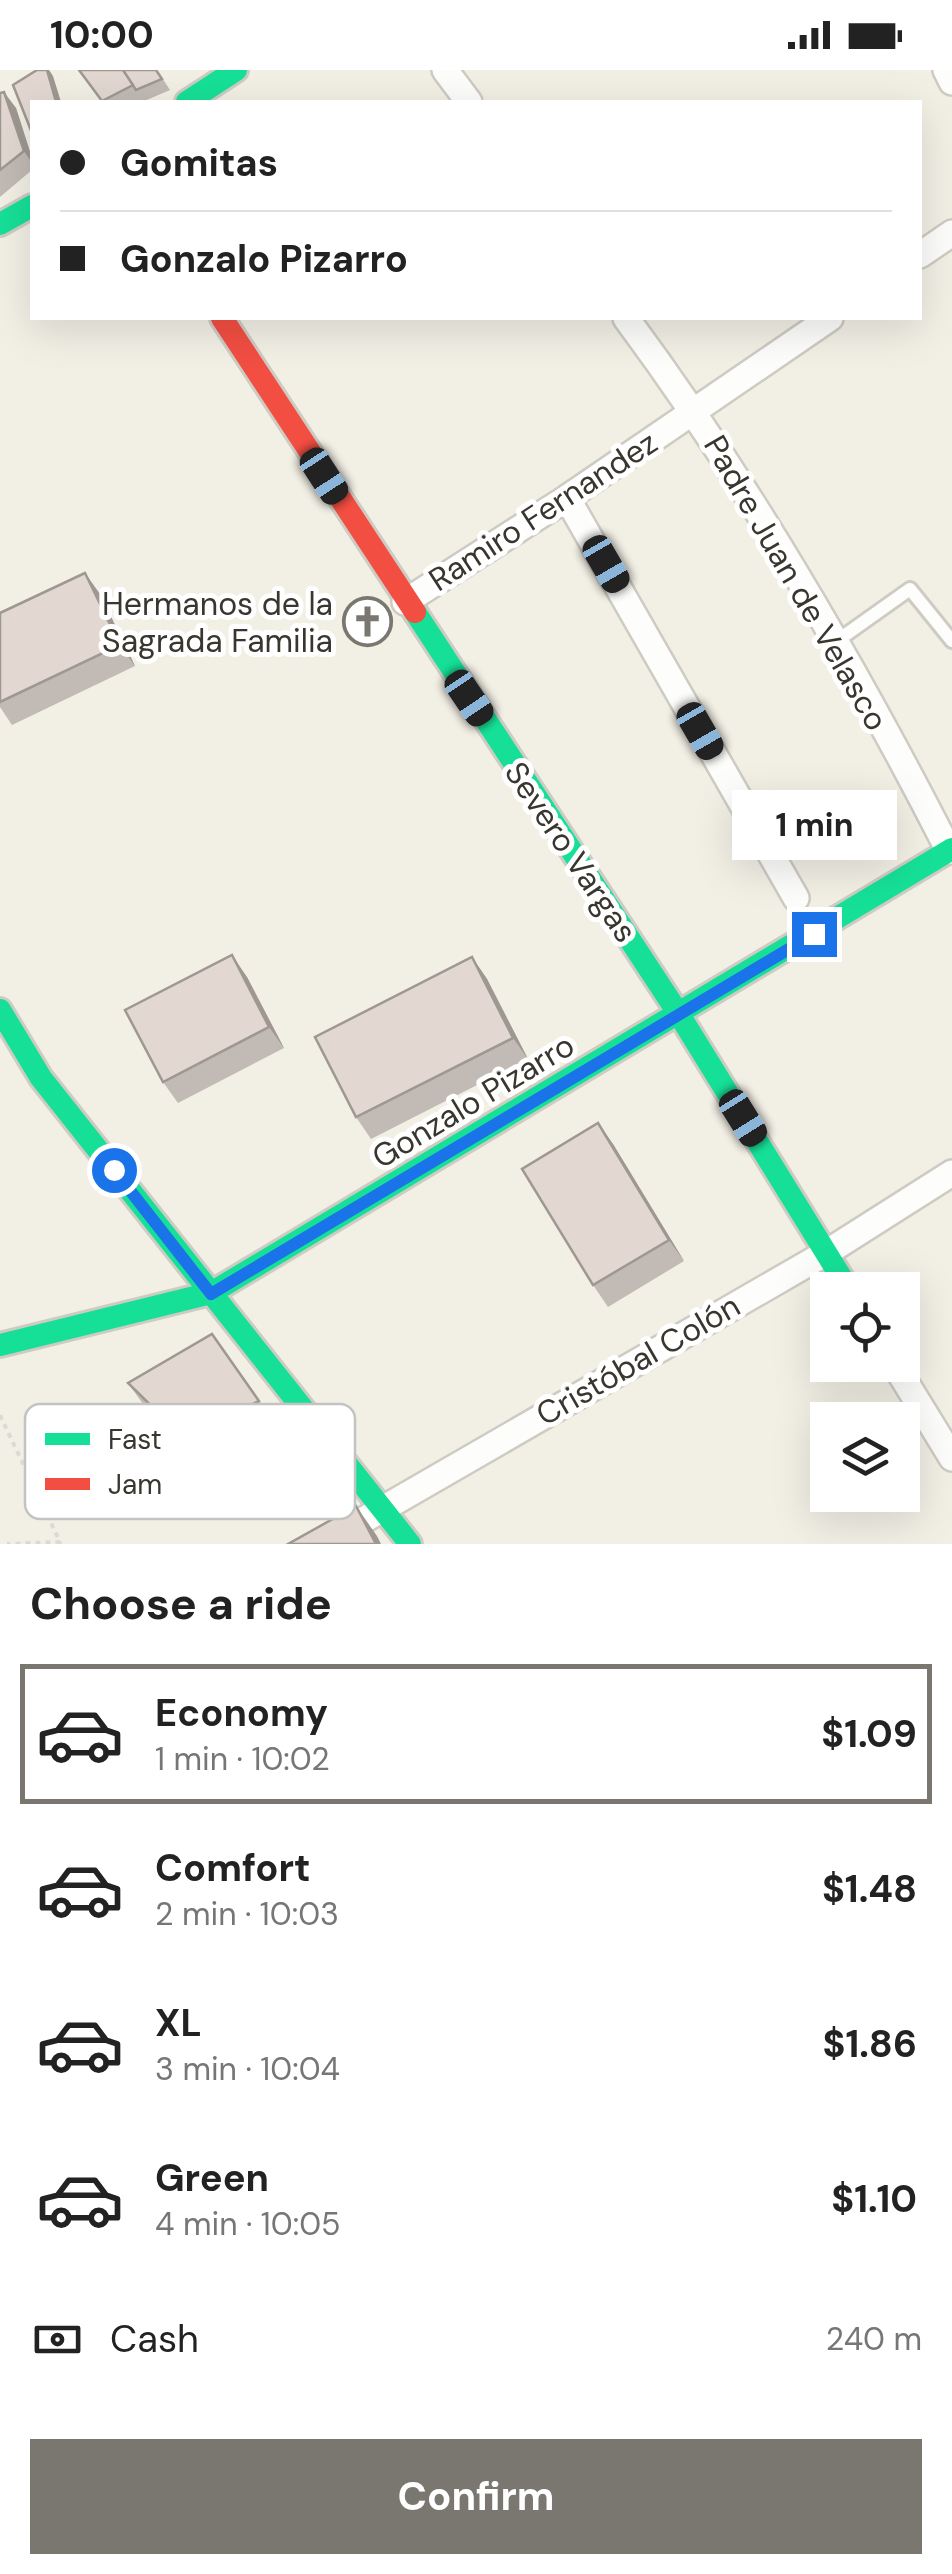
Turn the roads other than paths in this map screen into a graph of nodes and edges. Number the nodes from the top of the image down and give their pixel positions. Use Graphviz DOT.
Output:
graph roads {
  1 [pos="236,70"];
  2 [pos="445,70"];
  3 [pos="946,70"];
  4 [pos="952,82"];
  5 [pos="191,100"];
  6 [pos="467,100"];
  7 [pos="30,207"];
  8 [pos="0,224"];
  9 [pos="952,233"];
  10 [pos="922,254"];
  11 [pos="223,320"];
  12 [pos="627,320"];
  13 [pos="827,320"];
  14 [pos="695,411"];
  15 [pos="568,498"];
  16 [pos="405,602"];
  17 [pos="952,641"];
  18 [pos="834,643"];
  19 [pos="951,852"];
  20 [pos="796,898"];
  21 [pos="0,1010"];
  22 [pos="680,1016"];
  23 [pos="952,1173"];
  24 [pos="826,1253"];
  25 [pos="838,1272"];
  26 [pos="211,1294"];
  27 [pos="0,1345"];
  28 [pos="905,1382"];
  29 [pos="299,1404"];
  30 [pos="952,1458"];
  31 [pos="355,1475"];
  32 [pos="380,1506"];
  33 [pos="322,1544"];
  34 [pos="410,1544"];
  1 -- 5 [label="street"];
  2 -- 6 [label="street"];
  3 -- 4 [label="street"];
  7 -- 8 [label="street"];
  9 -- 10 [label="street"];
  11 -- 16 [label="street, Severo Vargas"];
  12 -- 14 [label="street, Padre Juan de Velasco"];
  13 -- 14 [label="street, Ramiro Fernandez"];
  14 -- 15 [label="street, Ramiro Fernandez"];
  14 -- 18 [label="street, Padre Juan de Velasco"];
  15 -- 16 [label="street, Ramiro Fernandez"];
  15 -- 20 [label="street"];
  16 -- 22 [label="street, Severo Vargas"];
  17 -- 18 [label="lane"];
  18 -- 19 [label="street, Padre Juan de Velasco"];
  19 -- 22 [label="street, Gonzalo Pizarro"];
  21 -- 26 [label="street"];
  22 -- 24 [label="street, Severo Vargas"];
  22 -- 26 [label="street, Gonzalo Pizarro"];
  23 -- 24 [label="street, Cristóbal Colón"];
  24 -- 25 [label="street, Severo Vargas"];
  24 -- 32 [label="street, Cristóbal Colón"];
  26 -- 27 [label="street, Gonzalo Pizarro"];
  26 -- 29 [label="street"];
  28 -- 30 [label="street"];
  31 -- 32 [label="street"];
  32 -- 33 [label="street, Cristóbal Colón"];
  32 -- 34 [label="street"];
}
